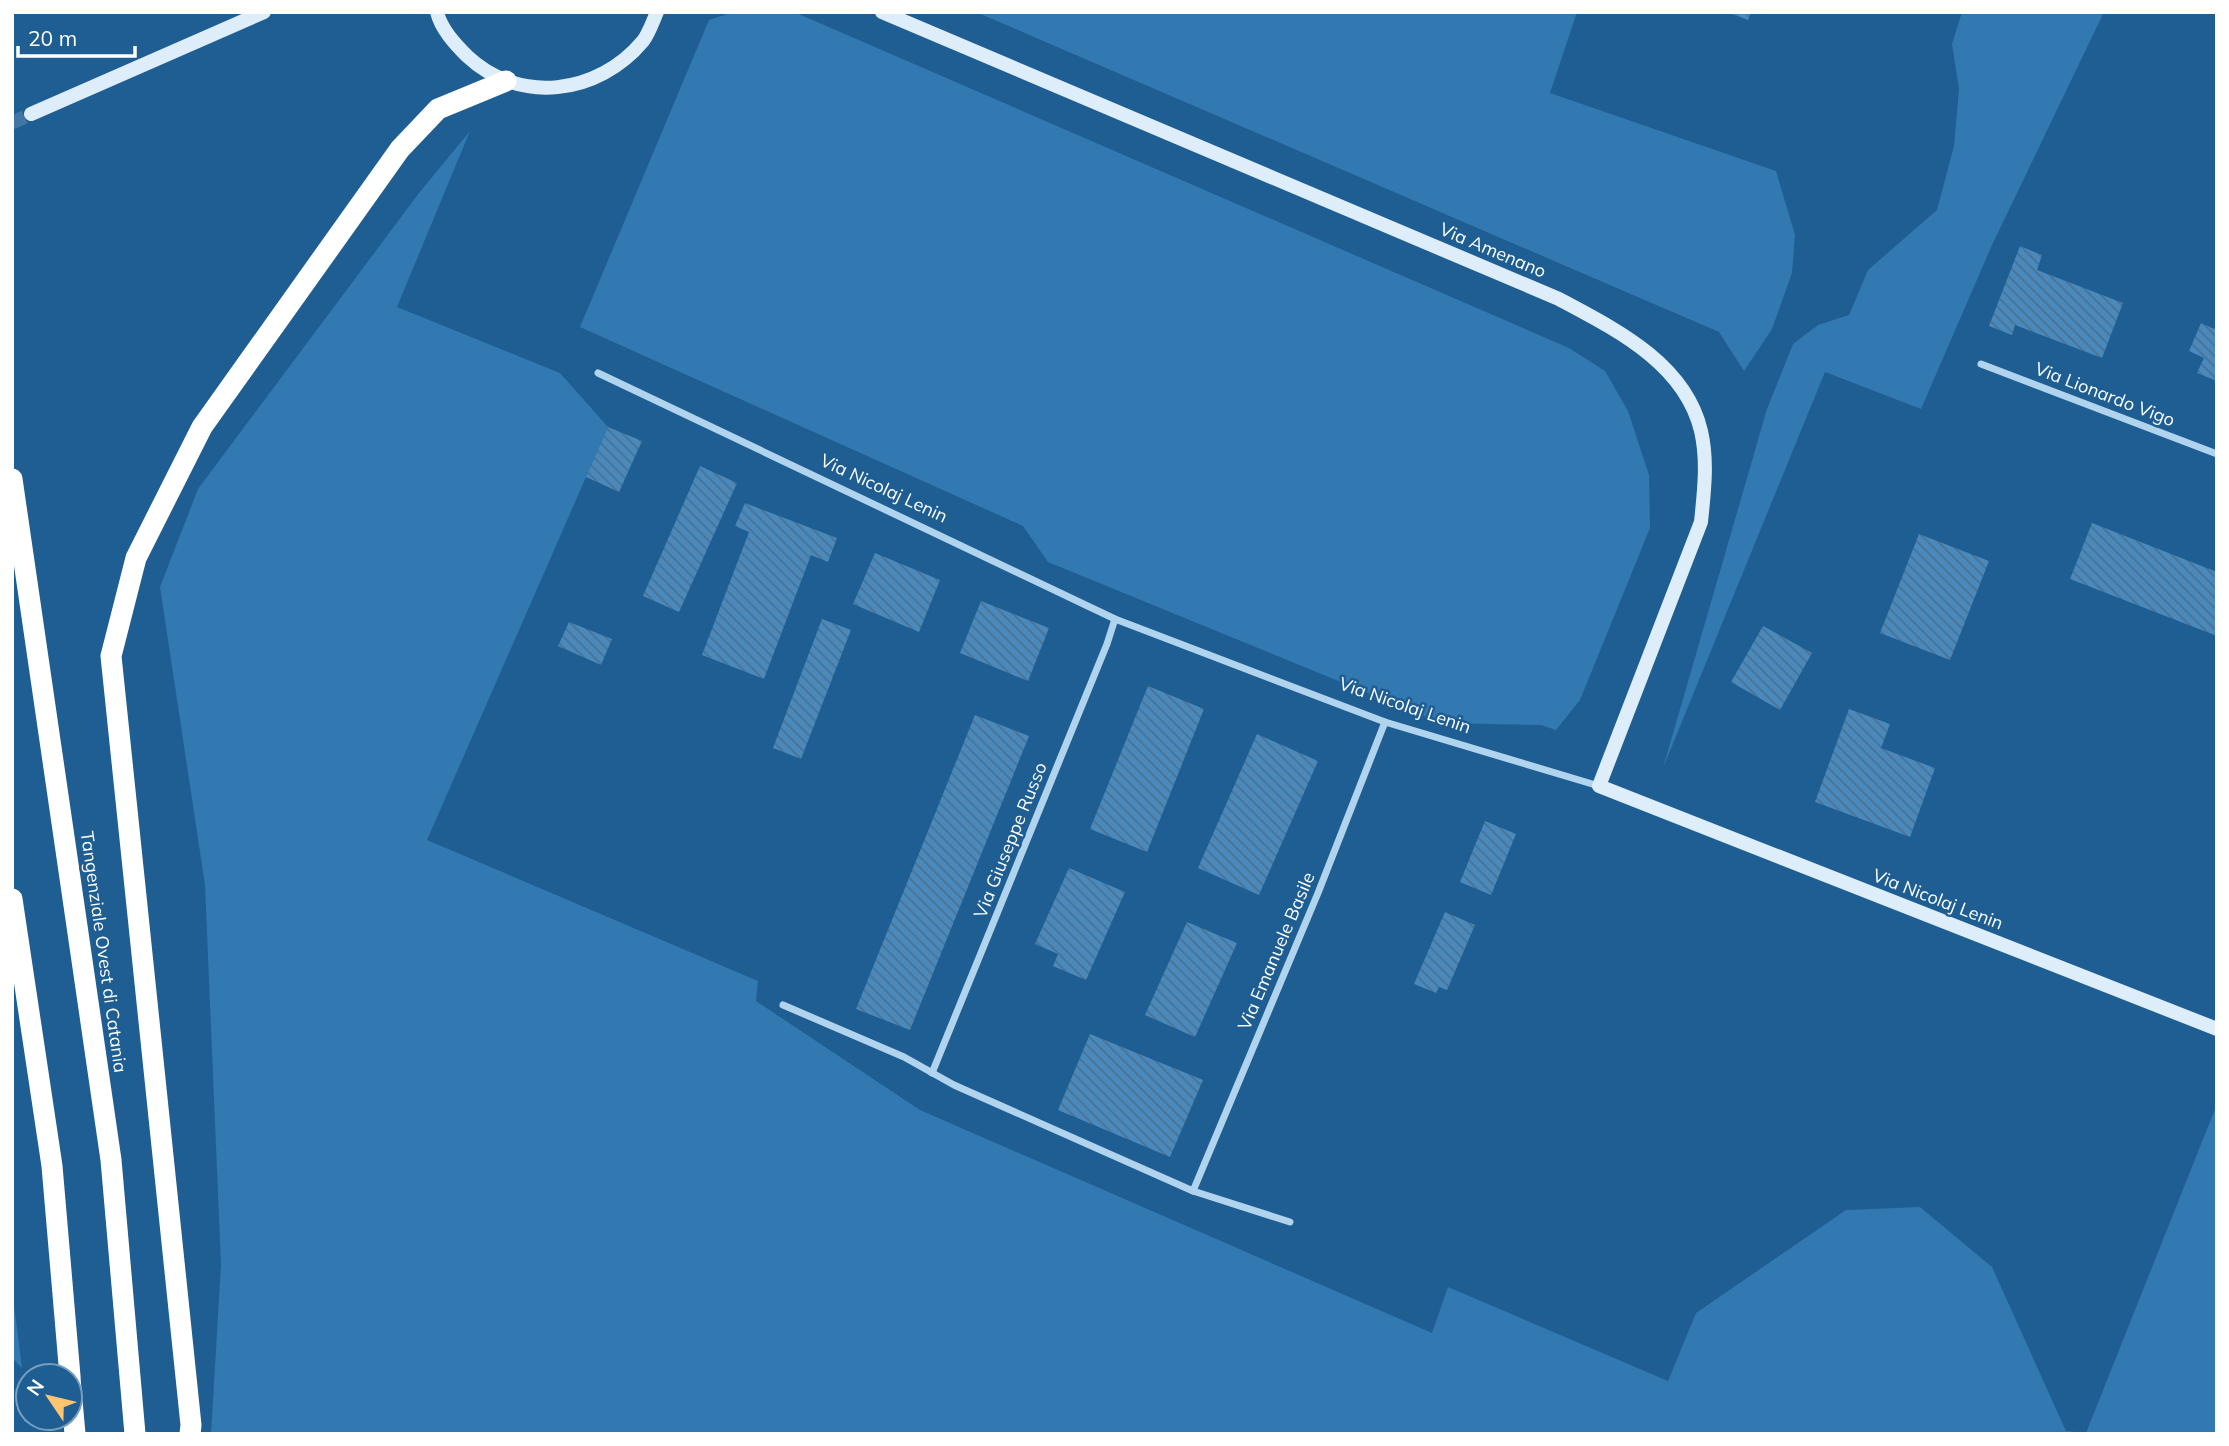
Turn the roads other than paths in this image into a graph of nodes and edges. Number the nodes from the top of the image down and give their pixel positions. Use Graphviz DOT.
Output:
graph roads {
  1 [pos="264,12"];
  2 [pos="657,12"];
  3 [pos="882,12"];
  4 [pos="435,14"];
  5 [pos="506,81"];
  6 [pos="32,114"];
  7 [pos="1981,364"];
  8 [pos="598,373"];
  9 [pos="2217,454"];
  10 [pos="12,479"];
  11 [pos="1115,619"];
  12 [pos="1385,722"];
  13 [pos="1599,786"];
  14 [pos="12,899"];
  15 [pos="783,1005"];
  16 [pos="2217,1029"];
  17 [pos="932,1073"];
  18 [pos="1193,1191"];
  19 [pos="1290,1222"];
  20 [pos="69,1362"];
  21 [pos="135,1434"];
  22 [pos="190,1434"];
  1 -- 6 [label="main road"];
  2 -- 5 [label="main road"];
  3 -- 13 [label="main road, Via Amenano"];
  4 -- 5 [label="main road"];
  5 -- 22 [label="highway"];
  7 -- 9 [label="street, Via Lionardo Vigo"];
  8 -- 11 [label="street, Via Nicolaj Lenin"];
  10 -- 21 [label="highway, Tangenziale Ovest di Catania"];
  11 -- 12 [label="street, Via Nicolaj Lenin"];
  11 -- 17 [label="street, Via Giuseppe Russo"];
  12 -- 13 [label="street, Via Nicolaj Lenin"];
  12 -- 18 [label="street, Via Emanuele Basile"];
  13 -- 16 [label="main road, Via Nicolaj Lenin"];
  14 -- 20 [label="highway"];
  15 -- 17 [label="street"];
  17 -- 18 [label="street"];
  18 -- 19 [label="street"];
}
